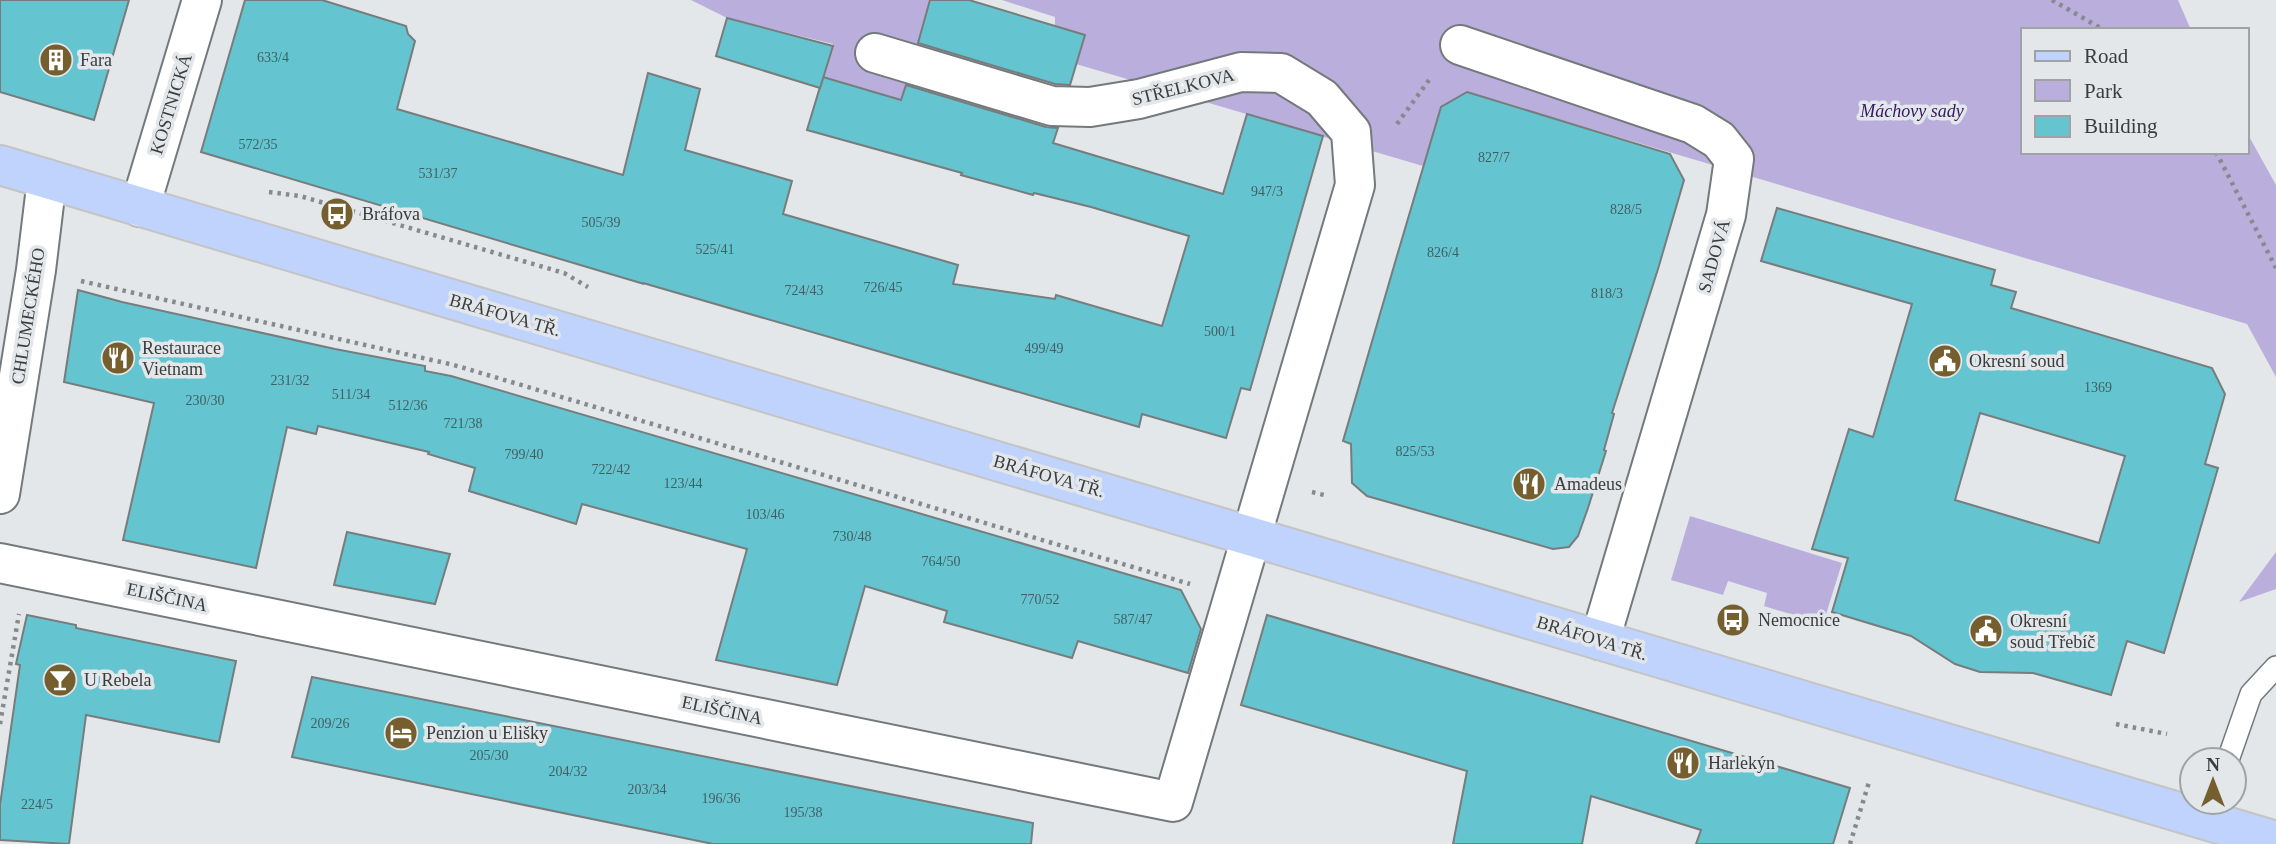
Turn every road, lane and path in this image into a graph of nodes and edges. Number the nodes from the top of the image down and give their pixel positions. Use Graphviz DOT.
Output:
graph roads {
  1 [pos="202,0"];
  2 [pos="2052,0"];
  3 [pos="2101,28"];
  4 [pos="1460,45"];
  5 [pos="875,54"];
  6 [pos="2218,154"];
  7 [pos="0,165"];
  8 [pos="47,179"];
  9 [pos="140,207"];
  10 [pos="2276,268"];
  11 [pos="80,280"];
  12 [pos="0,494"];
  13 [pos="1252,536"];
  14 [pos="0,563"];
  15 [pos="1234,597"];
  16 [pos="19,611"];
  17 [pos="1600,640"];
  18 [pos="2276,667"];
  19 [pos="0,724"];
  20 [pos="2116,724"];
  21 [pos="2167,734"];
  22 [pos="2233,746"];
  23 [pos="1870,779"];
  24 [pos="2210,823"];
  25 [pos="2276,841"];
  26 [pos="1850,844"];
  1 -- 9 [label="street, KOSTNICKÁ"];
  2 -- 3 [label="path"];
  4 -- 17 [label="street, SADOVÁ"];
  5 -- 13 [label="street, STŘELKOVA"];
  6 -- 10 [label="path"];
  7 -- 8 [label="main road, BRÁFOVA TŘ."];
  8 -- 9 [label="main road, BRÁFOVA TŘ."];
  8 -- 12 [label="street, CHLUMECKÉHO"];
  9 -- 13 [label="main road, BRÁFOVA TŘ."];
  11 -- 15 [label="path"];
  13 -- 15 [label="street, ELIŠČINA"];
  13 -- 17 [label="main road, BRÁFOVA TŘ."];
  14 -- 15 [label="street, ELIŠČINA"];
  16 -- 19 [label="path"];
  17 -- 24 [label="main road, BRÁFOVA TŘ."];
  18 -- 22 [label="lane"];
  20 -- 21 [label="path"];
  23 -- 26 [label="path"];
  24 -- 25 [label="main road, BRÁFOVA TŘ."];
}
